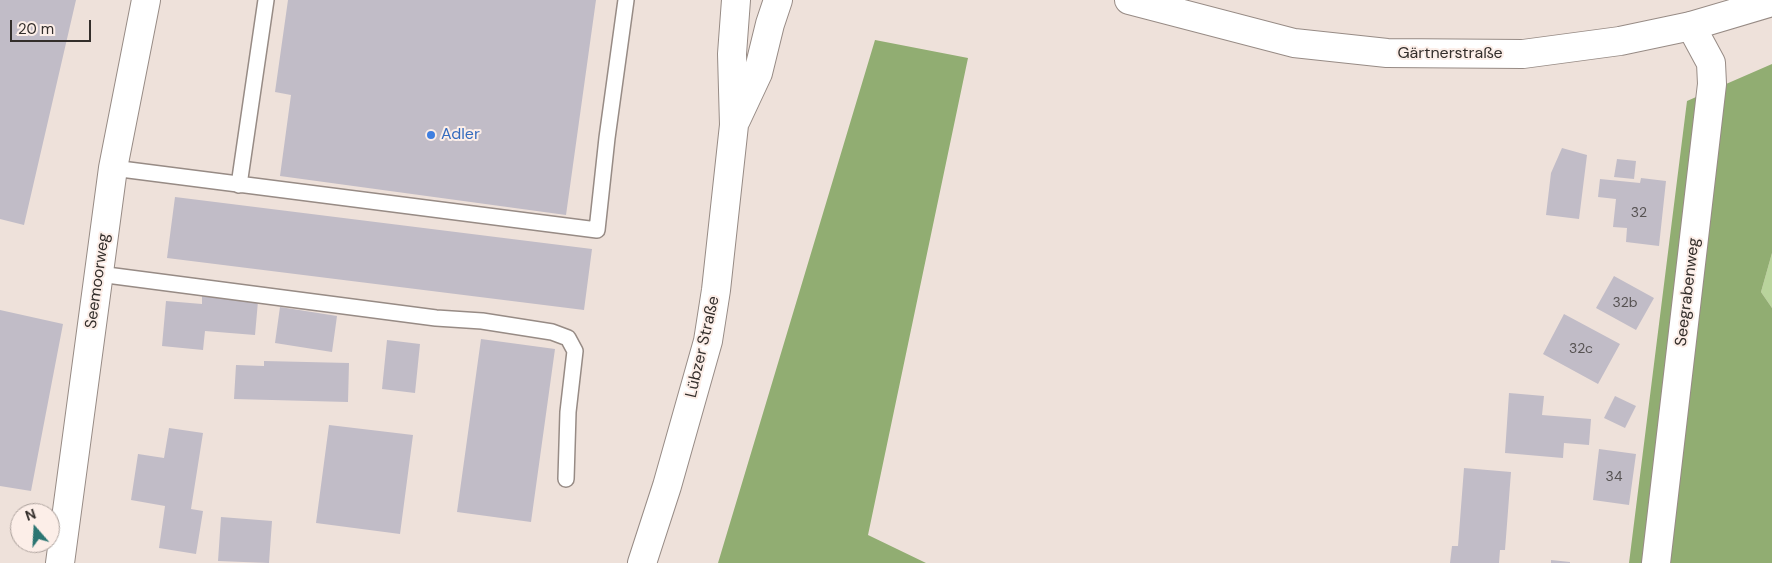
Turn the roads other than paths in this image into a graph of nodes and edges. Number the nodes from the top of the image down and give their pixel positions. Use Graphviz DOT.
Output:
graph roads {
  1 [pos="146,0"];
  2 [pos="266,0"];
  3 [pos="626,0"];
  4 [pos="736,0"];
  5 [pos="778,0"];
  6 [pos="1129,0"];
  7 [pos="1772,2"];
  8 [pos="1691,26"];
  9 [pos="734,125"];
  10 [pos="114,168"];
  11 [pos="239,185"];
  12 [pos="99,274"];
  13 [pos="566,479"];
  14 [pos="60,563"];
  15 [pos="642,563"];
  16 [pos="1656,563"];
  1 -- 10 [label="street, Seemoorweg"];
  2 -- 11 [label="lane"];
  3 -- 11 [label="lane"];
  4 -- 9 [label="street, Lübzer Straße"];
  5 -- 9 [label="street, Lübzer Straße"];
  6 -- 8 [label="street, Gärtnerstraße"];
  7 -- 8 [label="street, Gärtnerstraße"];
  8 -- 16 [label="street, Seegrabenweg"];
  9 -- 15 [label="street, Lübzer Straße"];
  10 -- 11 [label="lane"];
  10 -- 12 [label="street, Seemoorweg"];
  12 -- 13 [label="lane"];
  12 -- 14 [label="street, Seemoorweg"];
}
